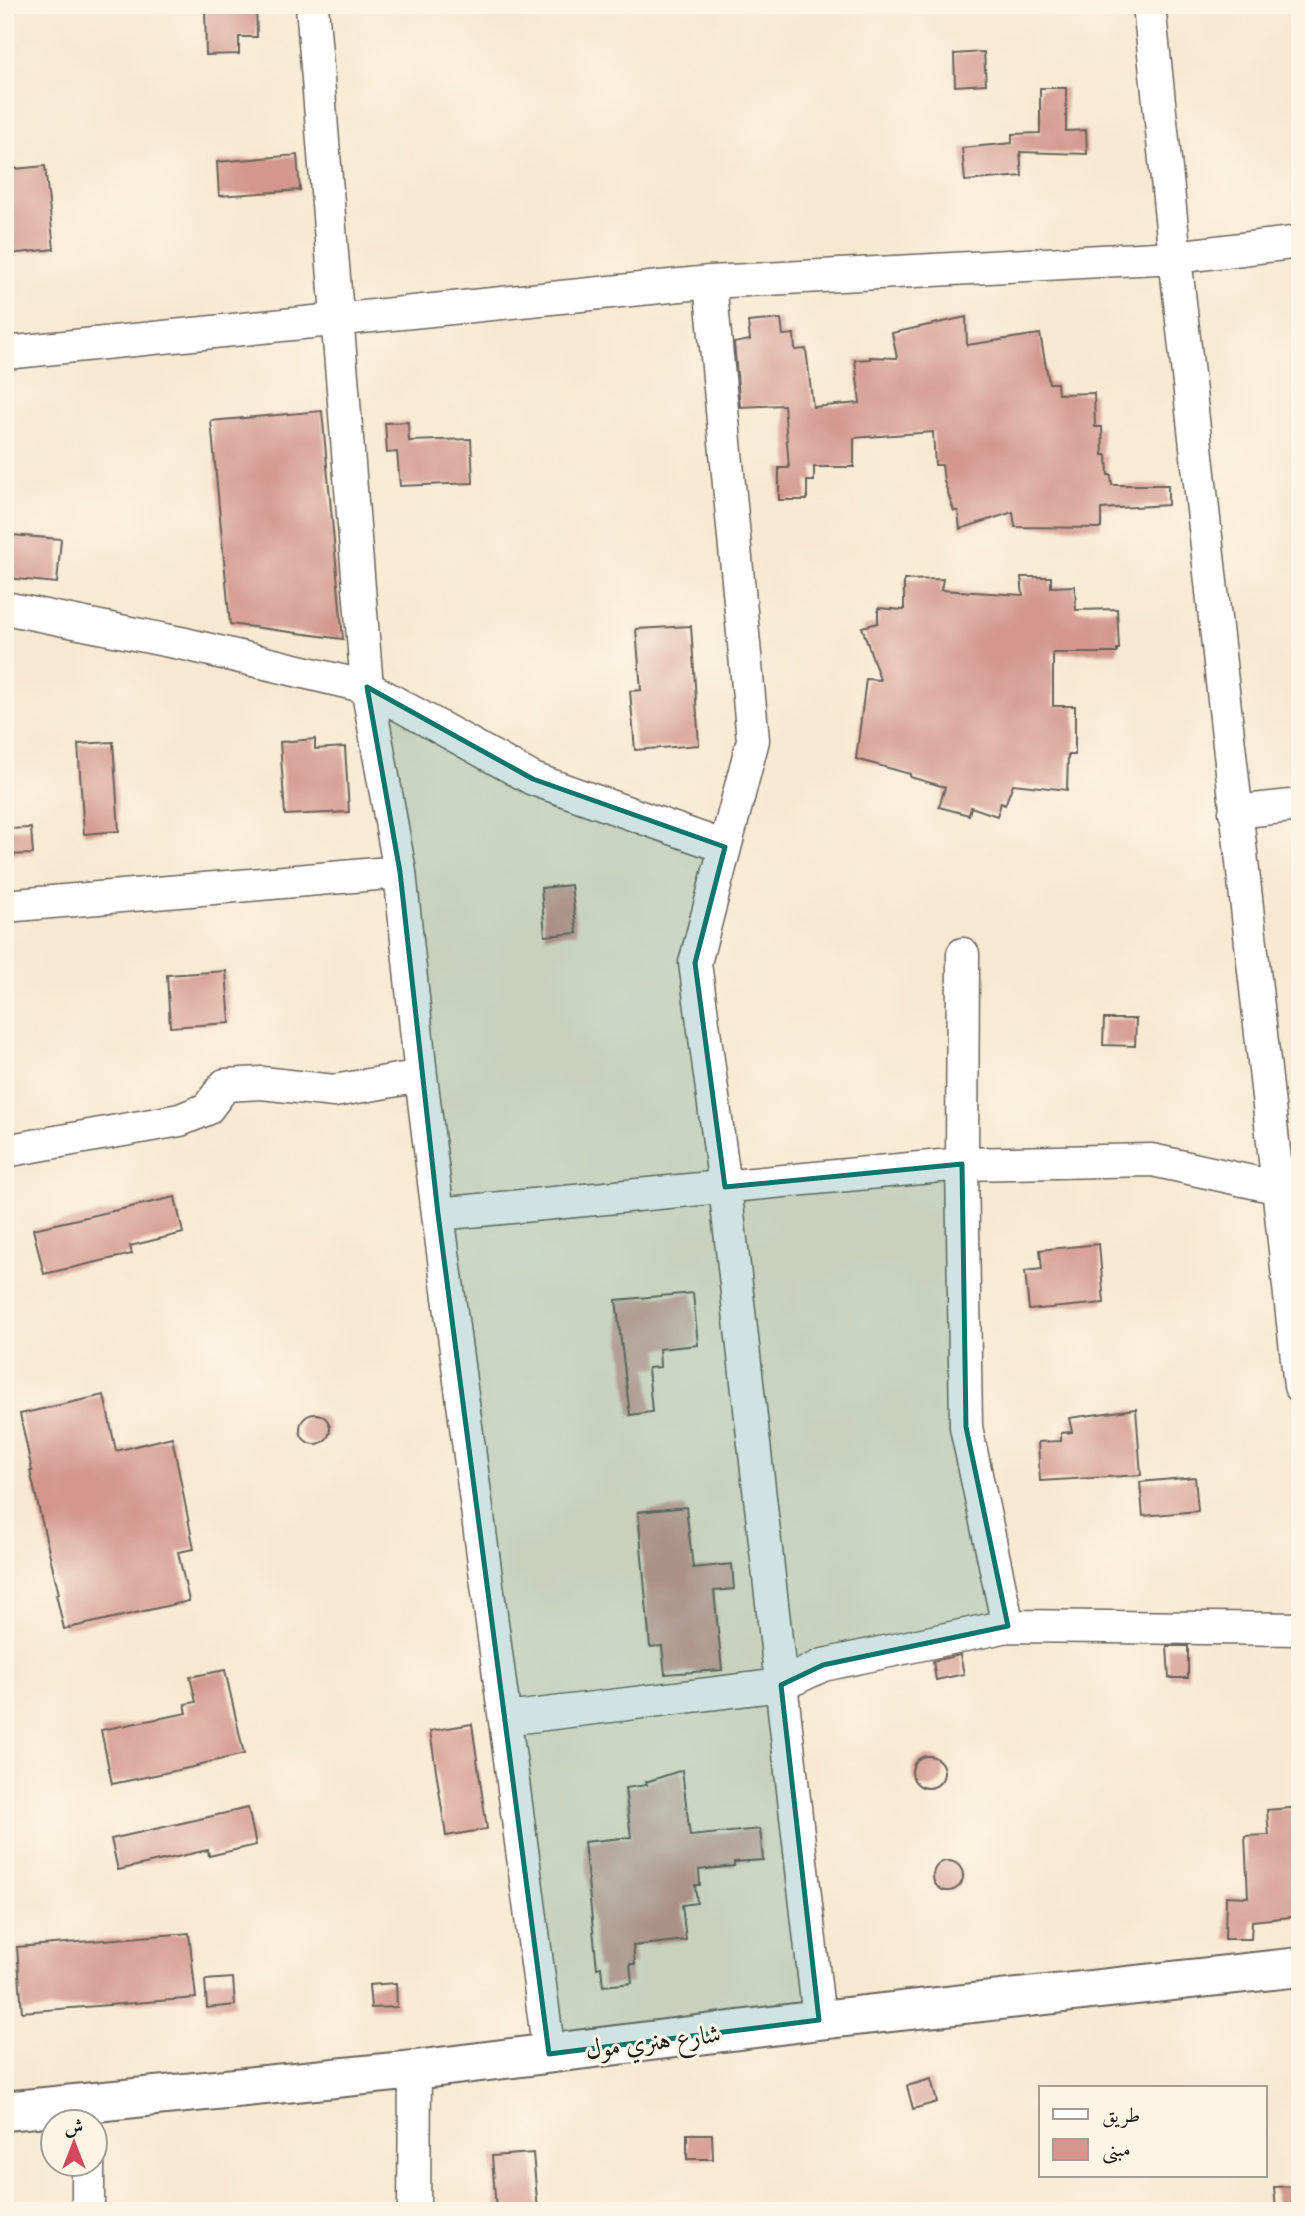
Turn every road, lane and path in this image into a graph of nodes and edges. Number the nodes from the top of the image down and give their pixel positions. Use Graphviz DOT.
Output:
graph roads {
  1 [pos="312,5"];
  2 [pos="1149,5"];
  3 [pos="1300,242"];
  4 [pos="1175,257"];
  5 [pos="710,282"];
  6 [pos="338,321"];
  7 [pos="5,353"];
  8 [pos="5,608"];
  9 [pos="367,687"];
  10 [pos="1300,805"];
  11 [pos="1236,812"];
  12 [pos="725,847"];
  13 [pos="400,872"];
  14 [pos="5,906"];
  15 [pos="963,954"];
  16 [pos="421,1076"];
  17 [pos="5,1151"];
  18 [pos="962,1164"];
  19 [pos="1290,1186"];
  20 [pos="725,1187"];
  21 [pos="438,1214"];
  22 [pos="1300,1386"];
  23 [pos="1008,1626"];
  24 [pos="1300,1629"];
  25 [pos="781,1685"];
  26 [pos="505,1719"];
  27 [pos="1300,1967"];
  28 [pos="819,2020"];
  29 [pos="549,2054"];
  30 [pos="415,2070"];
  31 [pos="108,2109"];
  32 [pos="5,2111"];
  33 [pos="38,2111"];
  34 [pos="88,2178"];
  35 [pos="88,2211"];
  36 [pos="414,2211"];
  1 -- 6 [label="street"];
  2 -- 4 [label="street"];
  3 -- 4 [label="street"];
  4 -- 5 [label="street"];
  4 -- 11 [label="street"];
  5 -- 6 [label="street"];
  5 -- 12 [label="street"];
  6 -- 7 [label="street"];
  6 -- 9 [label="street"];
  8 -- 9 [label="street"];
  9 -- 12 [label="street"];
  9 -- 13 [label="street"];
  10 -- 11 [label="street"];
  11 -- 19 [label="street"];
  12 -- 20 [label="street"];
  13 -- 14 [label="street"];
  13 -- 16 [label="street"];
  15 -- 18 [label="street"];
  16 -- 17 [label="street"];
  16 -- 21 [label="street"];
  18 -- 19 [label="street"];
  18 -- 20 [label="street"];
  18 -- 23 [label="street"];
  19 -- 22 [label="street"];
  20 -- 21 [label="street"];
  20 -- 25 [label="street"];
  21 -- 26 [label="street"];
  23 -- 24 [label="street"];
  23 -- 25 [label="street"];
  25 -- 26 [label="street"];
  25 -- 28 [label="street"];
  26 -- 29 [label="street"];
  27 -- 28 [label="highway, شارع هنري مول"];
  28 -- 29 [label="highway, شارع هنري مول"];
  29 -- 30 [label="highway, شارع هنري مول"];
  30 -- 31 [label="highway, شارع هنري مول"];
  30 -- 36 [label="street"];
  32 -- 33 [label="highway, شارع هنري مول"];
  34 -- 35 [label="street"];
}
